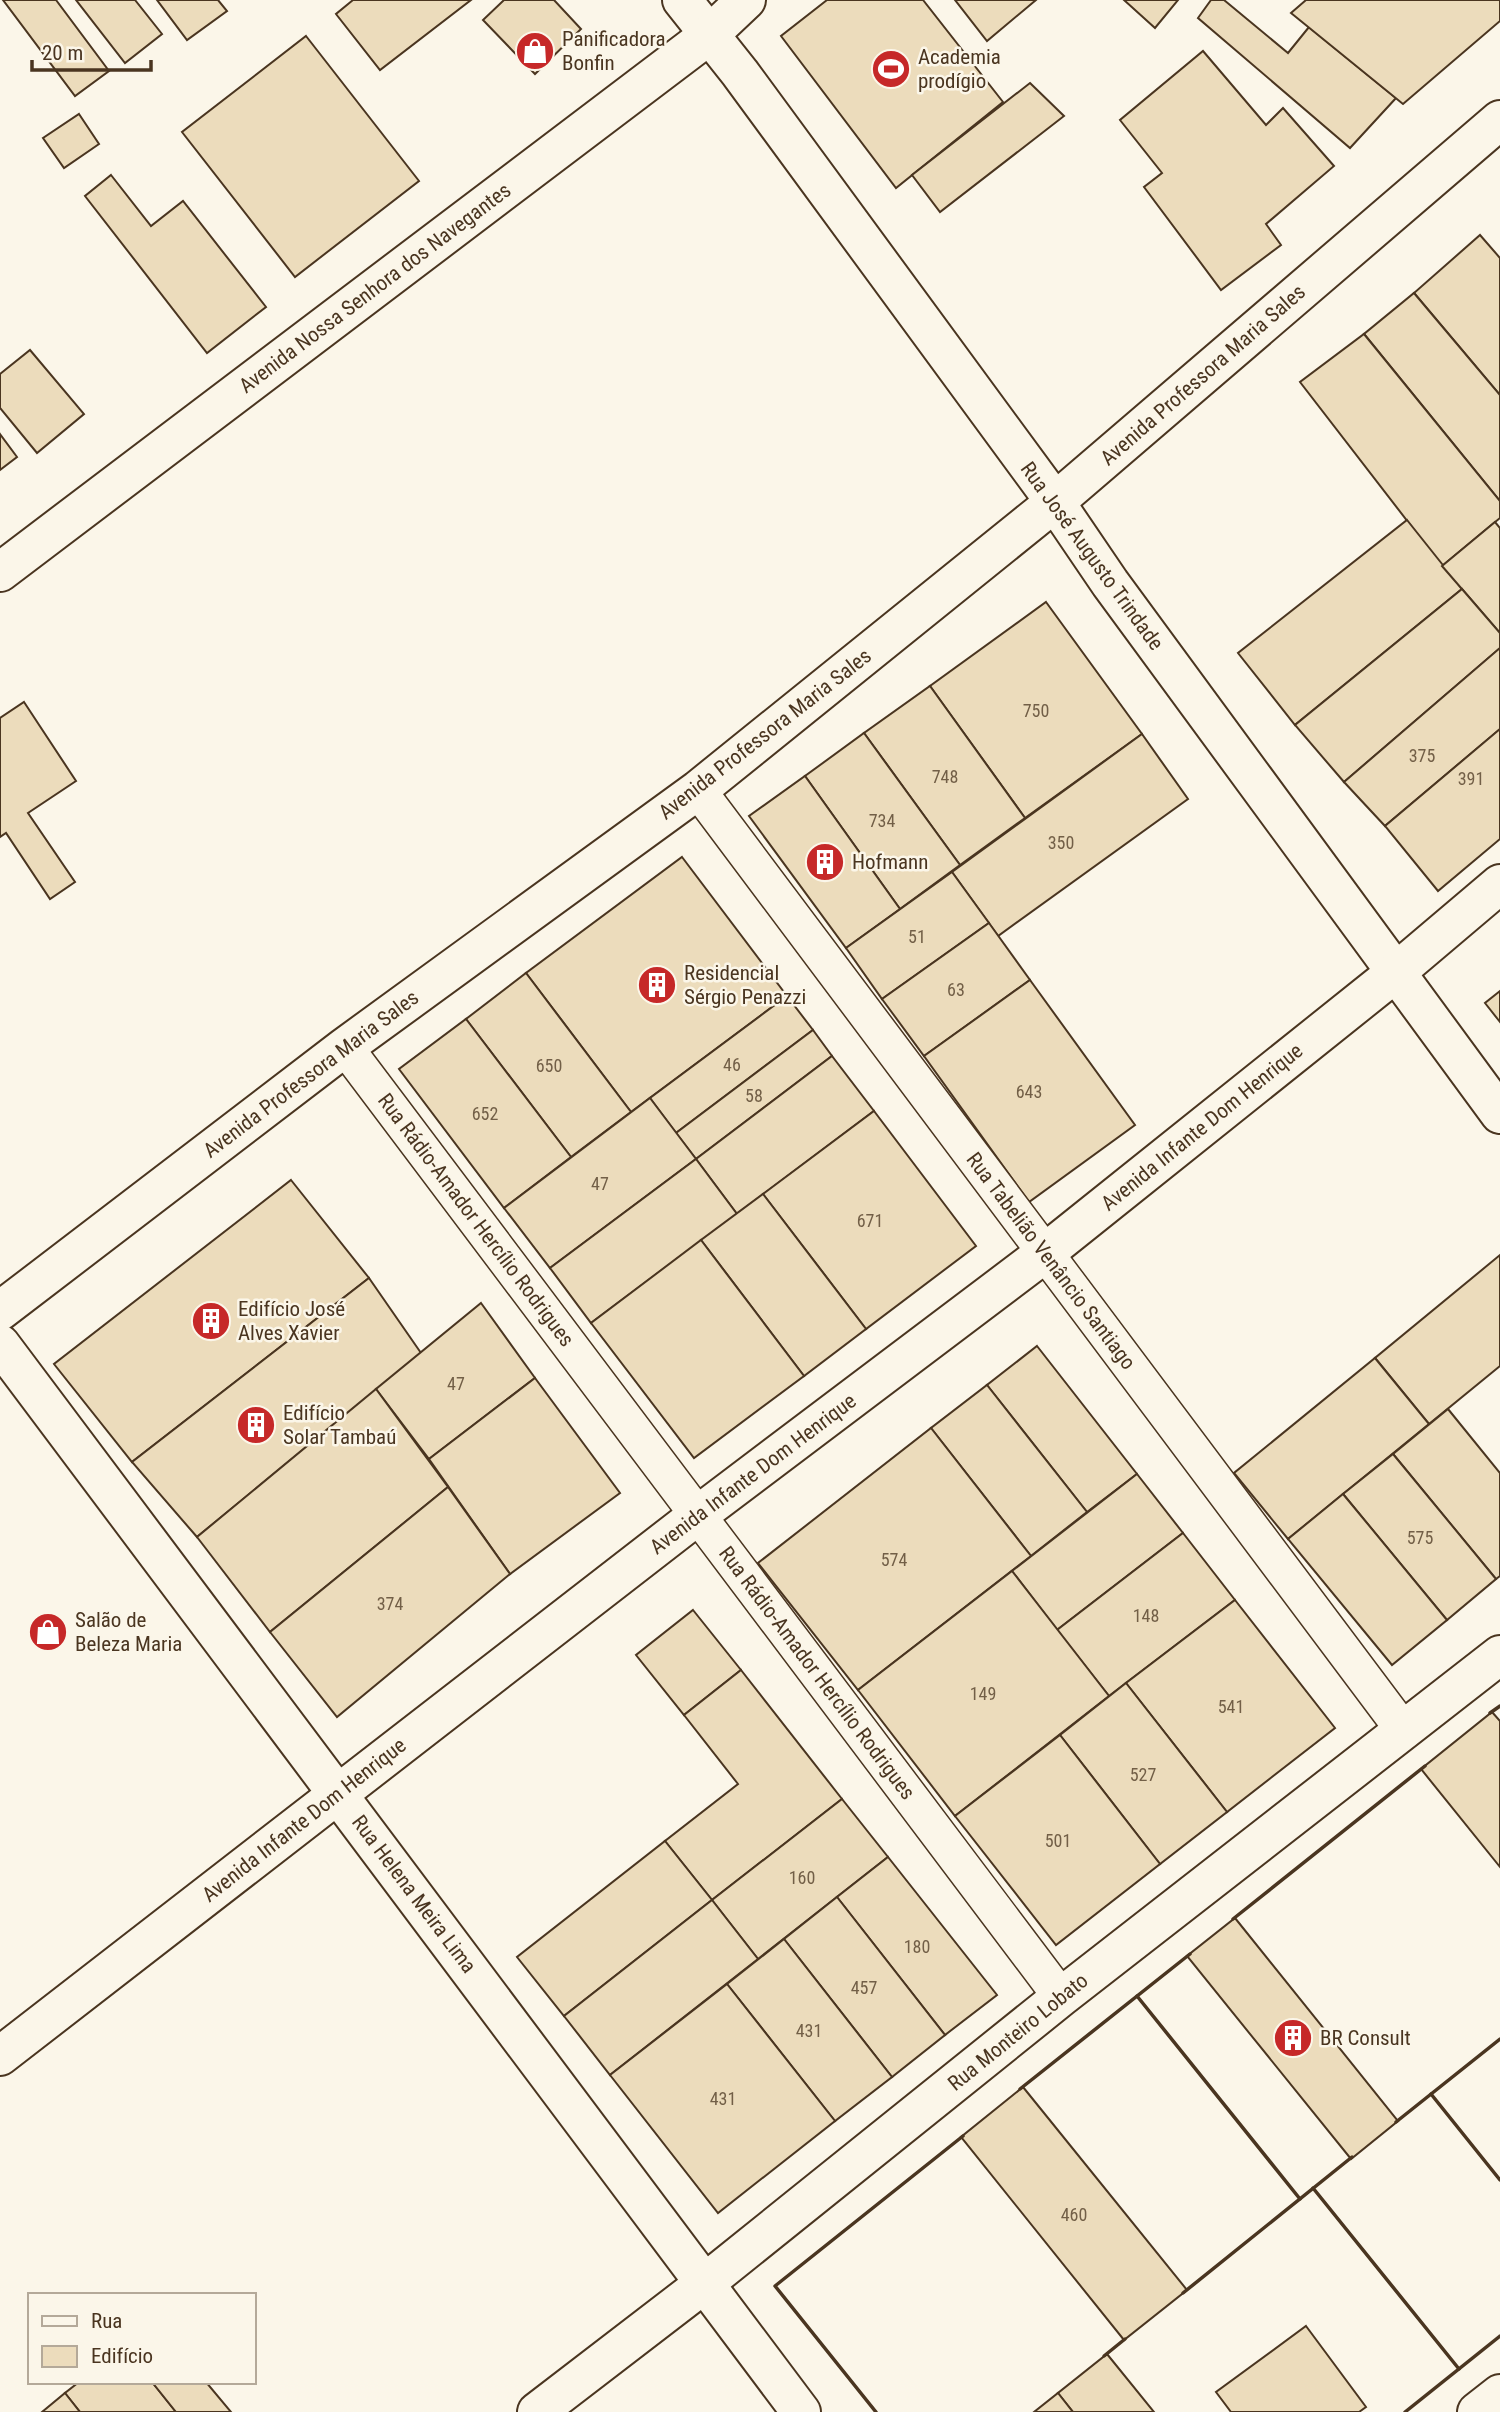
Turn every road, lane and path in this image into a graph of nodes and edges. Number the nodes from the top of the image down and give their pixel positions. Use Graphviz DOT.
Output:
graph roads {
  1 [pos="682,0"];
  2 [pos="746,0"];
  3 [pos="709,35"];
  4 [pos="1500,120"];
  5 [pos="1055,502"];
  6 [pos="0,572"];
  7 [pos="698,790"];
  8 [pos="1500,884"];
  9 [pos="1395,972"];
  10 [pos="345,1047"];
  11 [pos="1500,1114"];
  12 [pos="1045,1253"];
  13 [pos="0,1311"];
  14 [pos="0,1344"];
  15 [pos="698,1515"];
  16 [pos="1500,1655"];
  17 [pos="1404,1731"];
  18 [pos="338,1793"];
  19 [pos="1061,1997"];
  20 [pos="0,2056"];
  21 [pos="705,2283"];
  22 [pos="1500,2394"];
  23 [pos="537,2412"];
  24 [pos="802,2412"];
  25 [pos="1477,2412"];
  1 -- 3 [label="main road, Rua José Augusto Trindade"];
  2 -- 3 [label="main road, Avenida Nossa Senhora dos Navegantes"];
  3 -- 5 [label="main road, Rua José Augusto Trindade"];
  3 -- 6 [label="main road, Avenida Nossa Senhora dos Navegantes"];
  4 -- 5 [label="main road, Avenida Professora Maria Sales"];
  5 -- 7 [label="main road, Avenida Professora Maria Sales"];
  5 -- 9 [label="main road, Rua José Augusto Trindade"];
  7 -- 10 [label="main road, Avenida Professora Maria Sales"];
  7 -- 12 [label="street, Rua Tabelião Venâncio Santiago"];
  8 -- 9 [label="main road, Avenida Infante Dom Henrique"];
  9 -- 11 [label="main road, Rua José Augusto Trindade"];
  9 -- 12 [label="main road, Avenida Infante Dom Henrique"];
  10 -- 13 [label="main road, Avenida Professora Maria Sales"];
  10 -- 15 [label="street, Rua Rádio-Amador Hercílio Rodrigues"];
  12 -- 15 [label="main road, Avenida Infante Dom Henrique"];
  12 -- 17 [label="street, Rua Tabelião Venâncio Santiago"];
  14 -- 18 [label="main road, Rua Helena Meira Lima"];
  15 -- 18 [label="main road, Avenida Infante Dom Henrique"];
  15 -- 19 [label="street, Rua Rádio-Amador Hercílio Rodrigues"];
  16 -- 17 [label="main road, Rua Monteiro Lobato"];
  17 -- 19 [label="main road, Rua Monteiro Lobato"];
  18 -- 20 [label="main road, Avenida Infante Dom Henrique"];
  18 -- 21 [label="main road, Rua Helena Meira Lima"];
  19 -- 21 [label="main road, Rua Monteiro Lobato"];
  21 -- 23 [label="main road, Rua Monteiro Lobato"];
  21 -- 24 [label="main road, Rua Helena Meira Lima"];
  22 -- 25 [label="main road"];
}
